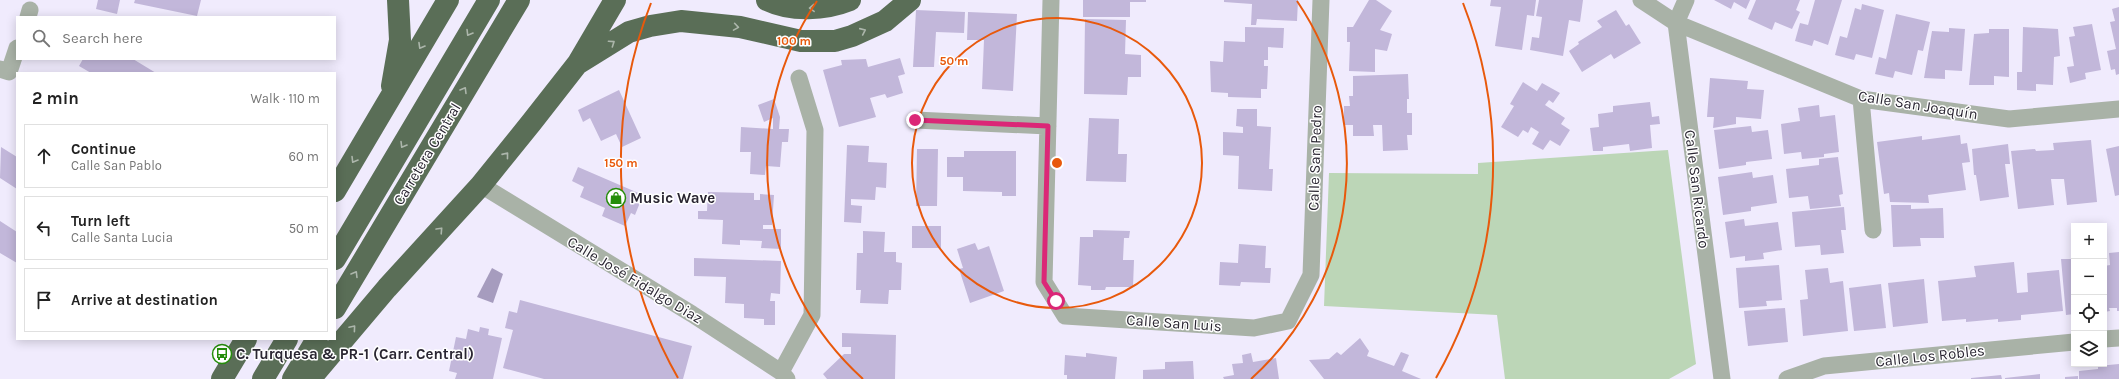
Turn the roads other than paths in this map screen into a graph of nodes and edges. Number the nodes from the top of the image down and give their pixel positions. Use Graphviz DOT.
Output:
graph roads {
  1 [pos="398,0"];
  2 [pos="448,0"];
  3 [pos="489,0"];
  4 [pos="519,0"];
  5 [pos="615,0"];
  6 [pos="767,0"];
  7 [pos="850,0"];
  8 [pos="910,0"];
  9 [pos="1051,0"];
  10 [pos="1321,0"];
  11 [pos="1641,0"];
  12 [pos="1686,0"];
  13 [pos="1676,23"];
  14 [pos="16,51"];
  15 [pos="578,63"];
  16 [pos="0,69"];
  17 [pos="799,78"];
  18 [pos="391,98"];
  19 [pos="1861,99"];
  20 [pos="2119,109"];
  21 [pos="915,120"];
  22 [pos="1048,126"];
  23 [pos="481,185"];
  24 [pos="336,189"];
  25 [pos="1873,230"];
  26 [pos="336,257"];
  27 [pos="336,306"];
  28 [pos="1293,311"];
  29 [pos="2119,338"];
  30 [pos="2107,339"];
  31 [pos="245,340"];
  32 [pos="286,340"];
  33 [pos="316,340"];
  34 [pos="2071,342"];
  35 [pos="784,376"];
  36 [pos="222,379"];
  37 [pos="263,379"];
  38 [pos="293,379"];
  39 [pos="310,379"];
  40 [pos="1722,379"];
  41 [pos="1787,379"];
  1 -- 18 [label="highway"];
  2 -- 18 [label="highway, one-way"];
  3 -- 26 [label="highway, Carretera Central, one-way"];
  27 -- 4 [label="highway, Carretera Central, one-way"];
  5 -- 15 [label="highway"];
  7 -- 6 [label="highway, one-way"];
  15 -- 8 [label="highway, one-way"];
  9 -- 22 [label="street"];
  10 -- 28 [label="street, Calle San Pedro"];
  11 -- 13 [label="street, Calle San Joaquín"];
  12 -- 13 [label="street"];
  13 -- 19 [label="street, Calle San Joaquín"];
  13 -- 40 [label="street, Calle San Ricardo"];
  14 -- 16 [label="street"];
  23 -- 15 [label="highway, one-way"];
  17 -- 35 [label="street"];
  18 -- 24 [label="highway, one-way"];
  19 -- 20 [label="street, Calle San Joaquín"];
  19 -- 25 [label="street"];
  21 -- 22 [label="street"];
  22 -- 28 [label="street, Calle San Luis"];
  23 -- 35 [label="street, Calle José Fidalgo Diaz"];
  39 -- 23 [label="highway, one-way"];
  29 -- 30 [label="street"];
  31 -- 36 [label="highway"];
  32 -- 37 [label="highway"];
  33 -- 38 [label="highway"];
  34 -- 41 [label="street, Calle Los Robles"];
}
